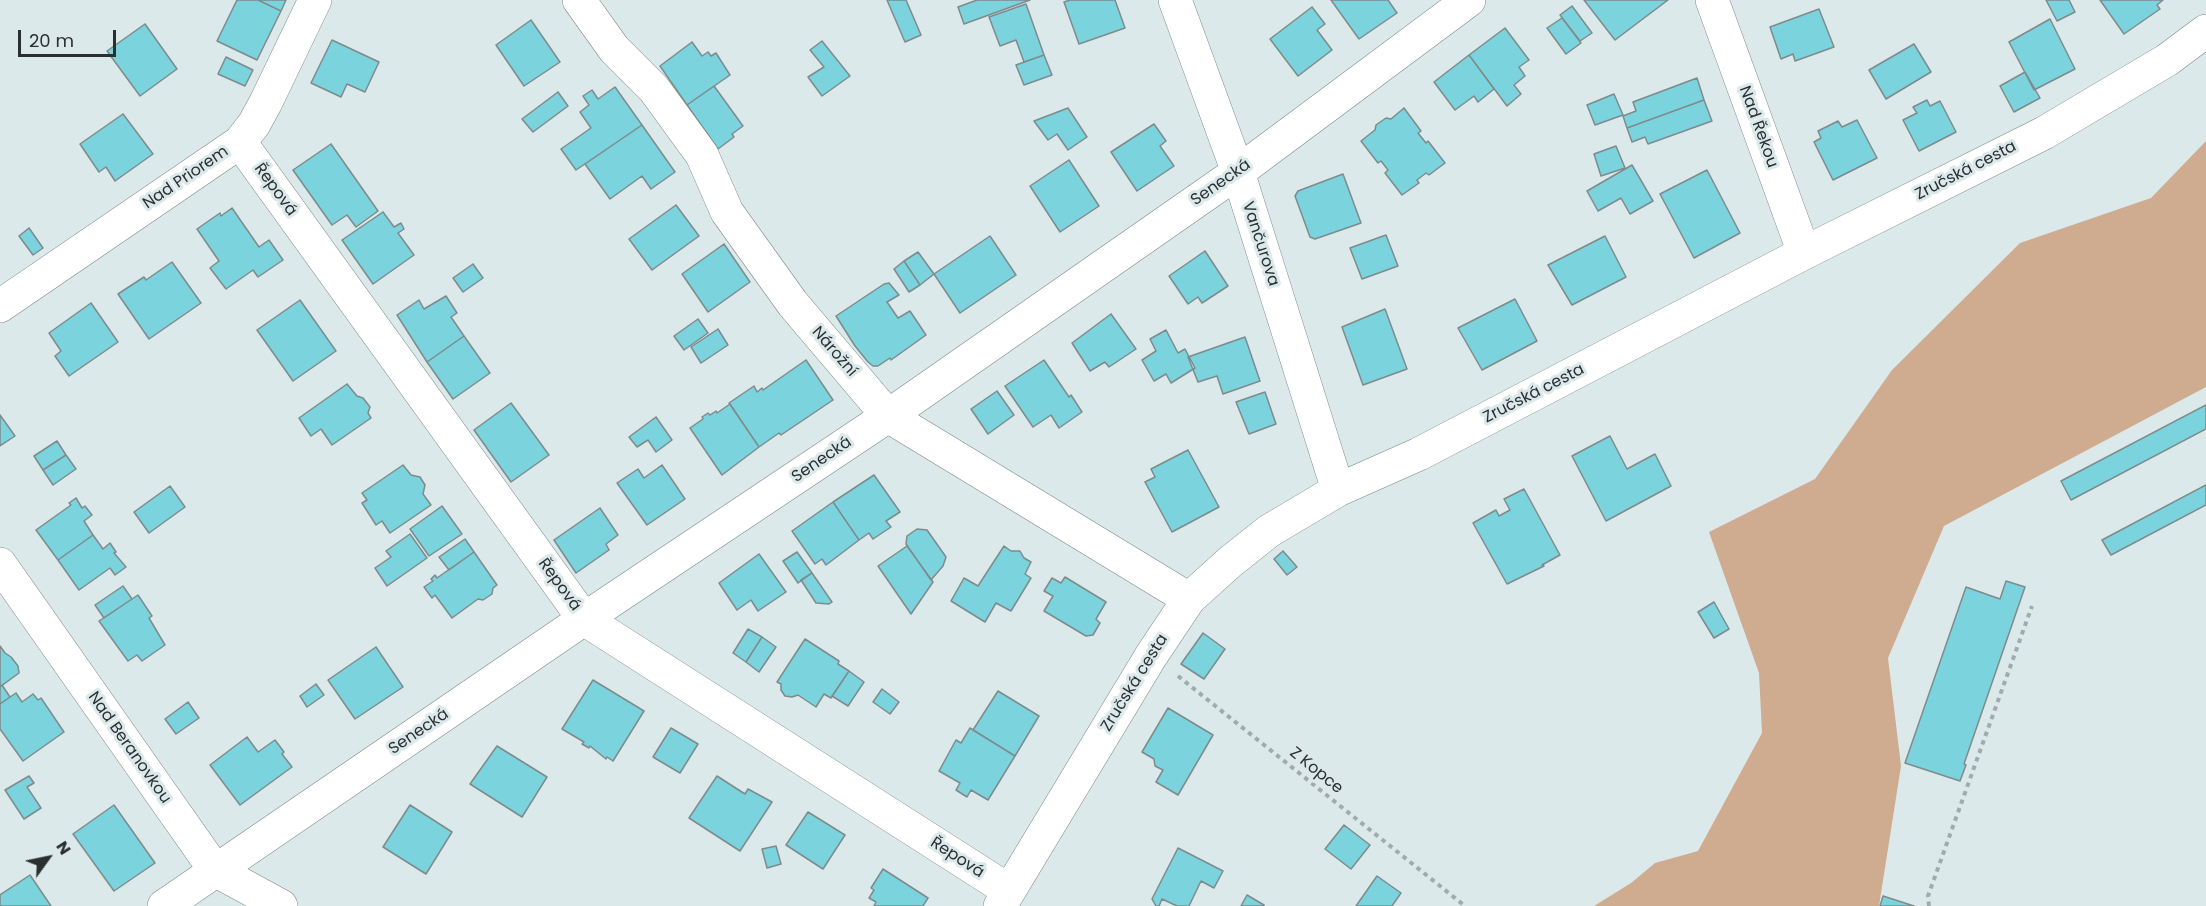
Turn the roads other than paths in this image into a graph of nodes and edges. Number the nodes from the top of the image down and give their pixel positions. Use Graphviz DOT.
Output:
graph roads {
  1 [pos="315,0"];
  2 [pos="579,0"];
  3 [pos="1175,0"];
  4 [pos="1469,0"];
  5 [pos="1712,0"];
  6 [pos="2206,31"];
  7 [pos="240,142"];
  8 [pos="1238,172"];
  9 [pos="1804,253"];
  10 [pos="0,306"];
  11 [pos="888,416"];
  12 [pos="1338,490"];
  13 [pos="0,564"];
  14 [pos="1189,599"];
  15 [pos="584,619"];
  16 [pos="215,870"];
  17 [pos="1004,898"];
  18 [pos="164,906"];
  19 [pos="281,906"];
  1 -- 7 [label="street, Nad Priorem"];
  2 -- 11 [label="street, Nárožní"];
  3 -- 8 [label="street, Vančurova"];
  4 -- 8 [label="street, Senecká"];
  5 -- 9 [label="street, Nad Řekou"];
  6 -- 9 [label="street, Zručská cesta"];
  7 -- 10 [label="street, Nad Priorem"];
  7 -- 15 [label="street, Řepová"];
  8 -- 11 [label="street, Senecká"];
  8 -- 12 [label="street, Vančurova"];
  9 -- 12 [label="street, Zručská cesta"];
  11 -- 14 [label="street, Nárožní"];
  11 -- 15 [label="street, Senecká"];
  12 -- 14 [label="street, Zručská cesta"];
  13 -- 16 [label="street, Nad Beranovkou"];
  14 -- 17 [label="street, Zručská cesta"];
  15 -- 16 [label="street, Senecká"];
  15 -- 17 [label="street, Řepová"];
  16 -- 18 [label="street, Senecká"];
  16 -- 19 [label="street, Nad Beranovkou"];
}
